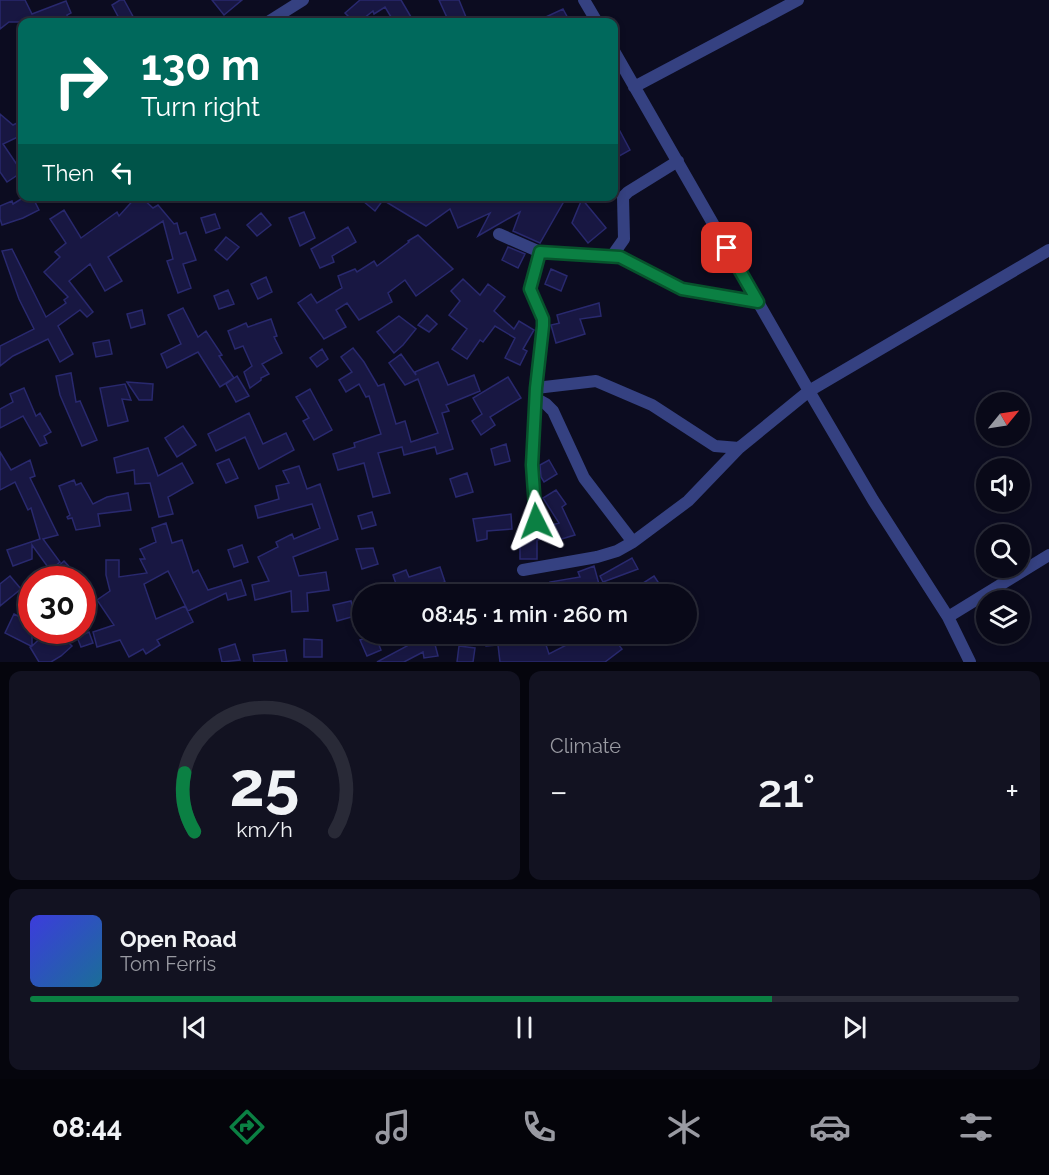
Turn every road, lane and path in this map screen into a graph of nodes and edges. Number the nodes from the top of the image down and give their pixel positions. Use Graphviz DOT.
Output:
graph roads {
  1 [pos="303,0"];
  2 [pos="584,0"];
  3 [pos="798,0"];
  4 [pos="274,18"];
  5 [pos="595,18"];
  6 [pos="618,58"];
  7 [pos="634,87"];
  8 [pos="678,161"];
  9 [pos="499,234"];
  10 [pos="1049,250"];
  11 [pos="540,252"];
  12 [pos="612,256"];
  13 [pos="758,302"];
  14 [pos="808,391"];
  15 [pos="536,393"];
  16 [pos="739,448"];
  17 [pos="536,521"];
  18 [pos="633,542"];
  19 [pos="1049,555"];
  20 [pos="523,570"];
  21 [pos="948,617"];
  22 [pos="970,662"];
  1 -- 4 [label="street"];
  2 -- 5 [label="street"];
  3 -- 7 [label="street"];
  6 -- 7 [label="street"];
  7 -- 8 [label="street"];
  8 -- 12 [label="street"];
  8 -- 13 [label="street"];
  9 -- 11 [label="street"];
  10 -- 14 [label="street"];
  11 -- 12 [label="street"];
  11 -- 15 [label="street"];
  12 -- 13 [label="street"];
  13 -- 14 [label="street"];
  14 -- 16 [label="street"];
  14 -- 21 [label="street"];
  15 -- 16 [label="street"];
  15 -- 17 [label="street"];
  15 -- 18 [label="street"];
  16 -- 18 [label="street"];
  18 -- 20 [label="street"];
  19 -- 21 [label="street"];
  21 -- 22 [label="street"];
}
